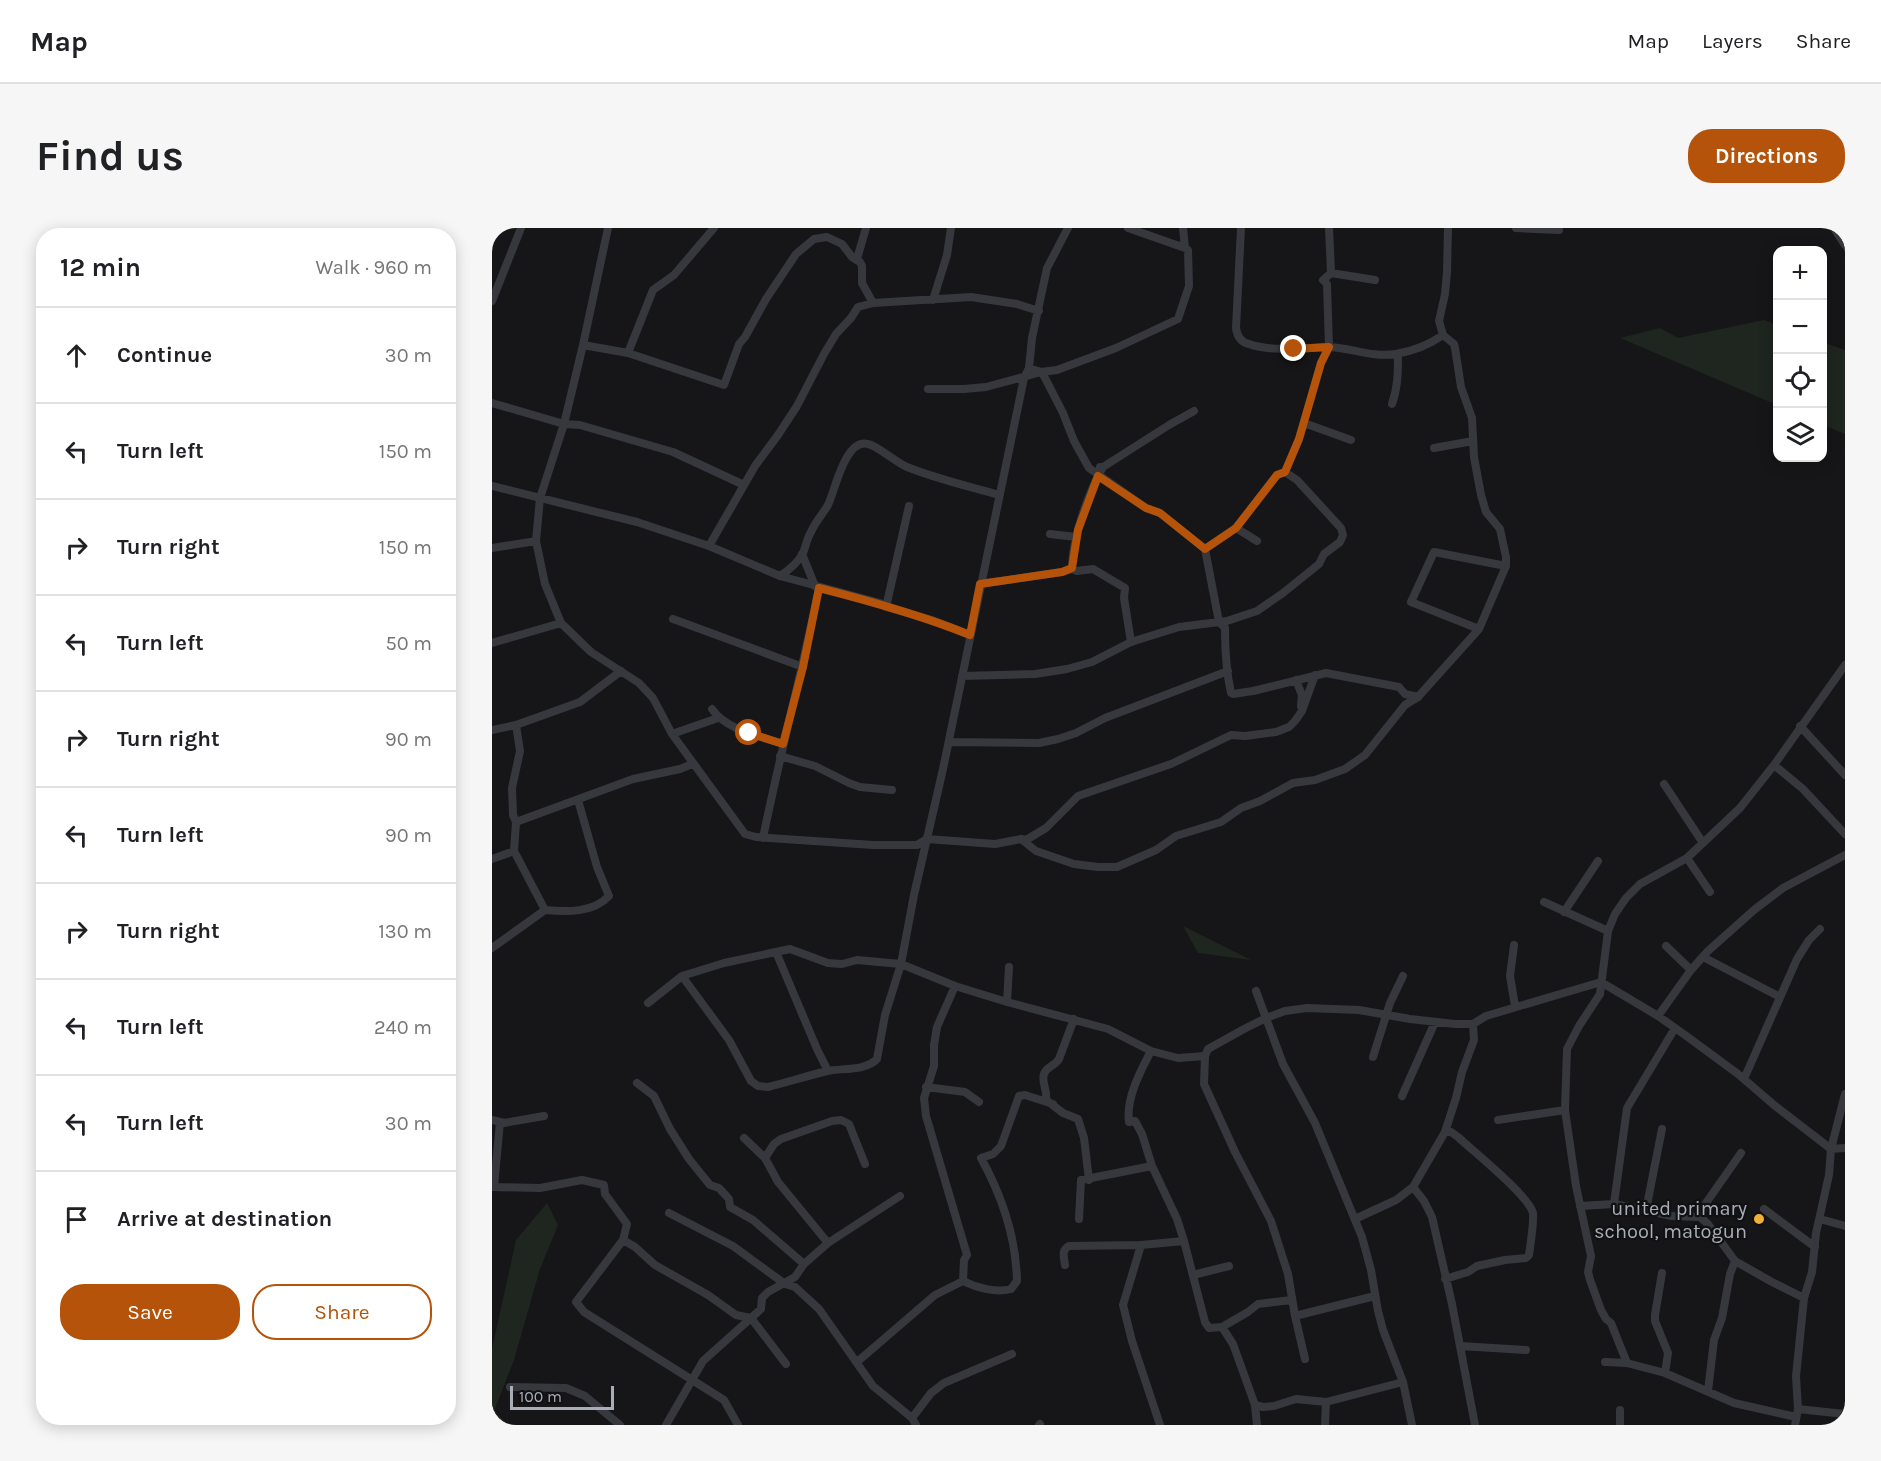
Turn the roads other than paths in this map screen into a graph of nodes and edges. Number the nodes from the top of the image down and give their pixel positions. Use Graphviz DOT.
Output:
graph roads {
  1 [pos="520,228"];
  2 [pos="608,228"];
  3 [pos="714,228"];
  4 [pos="866,228"];
  5 [pos="951,228"];
  6 [pos="1068,228"];
  7 [pos="1128,228"];
  8 [pos="1183,228"];
  9 [pos="1241,228"];
  10 [pos="1329,228"];
  11 [pos="1448,228"];
  12 [pos="1516,228"];
  13 [pos="1834,228"];
  14 [pos="1535,229"];
  15 [pos="1560,230"];
  16 [pos="1147,231"];
  17 [pos="1845,245"];
  18 [pos="1185,248"];
  19 [pos="857,259"];
  20 [pos="1331,273"];
  21 [pos="1375,280"];
  22 [pos="871,299"];
  23 [pos="933,300"];
  24 [pos="492,301"];
  25 [pos="1039,311"];
  26 [pos="1443,335"];
  27 [pos="583,345"];
  28 [pos="1329,347"];
  29 [pos="628,353"];
  30 [pos="1398,354"];
  31 [pos="1029,368"];
  32 [pos="1041,372"];
  33 [pos="1024,378"];
  34 [pos="928,389"];
  35 [pos="492,403"];
  36 [pos="1392,404"];
  37 [pos="1194,411"];
  38 [pos="1304,423"];
  39 [pos="564,424"];
  40 [pos="1351,440"];
  41 [pos="1473,441"];
  42 [pos="1434,447"];
  43 [pos="1104,467"];
  44 [pos="1089,468"];
  45 [pos="1285,472"];
  46 [pos="1098,476"];
  47 [pos="744,484"];
  48 [pos="492,486"];
  49 [pos="999,495"];
  50 [pos="540,498"];
  51 [pos="909,506"];
  52 [pos="1236,528"];
  53 [pos="1050,534"];
  54 [pos="1076,537"];
  55 [pos="536,541"];
  56 [pos="1257,541"];
  57 [pos="709,546"];
  58 [pos="492,548"];
  59 [pos="1205,549"];
  60 [pos="802,554"];
  61 [pos="1506,566"];
  62 [pos="1072,568"];
  63 [pos="780,576"];
  64 [pos="980,584"];
  65 [pos="817,587"];
  66 [pos="886,607"];
  67 [pos="672,618"];
  68 [pos="561,622"];
  69 [pos="1219,622"];
  70 [pos="1479,629"];
  71 [pos="970,635"];
  72 [pos="1131,642"];
  73 [pos="492,643"];
  74 [pos="1845,665"];
  75 [pos="803,667"];
  76 [pos="621,671"];
  77 [pos="1228,671"];
  78 [pos="1315,675"];
  79 [pos="962,676"];
  80 [pos="1296,680"];
  81 [pos="1418,697"];
  82 [pos="712,709"];
  83 [pos="1301,712"];
  84 [pos="718,718"];
  85 [pos="516,725"];
  86 [pos="1800,726"];
  87 [pos="492,730"];
  88 [pos="672,734"];
  89 [pos="949,742"];
  90 [pos="783,744"];
  91 [pos="780,756"];
  92 [pos="692,764"];
  93 [pos="1774,765"];
  94 [pos="1845,775"];
  95 [pos="1664,784"];
  96 [pos="892,790"];
  97 [pos="579,800"];
  98 [pos="516,822"];
  99 [pos="1845,834"];
  100 [pos="763,838"];
  101 [pos="927,839"];
  102 [pos="1021,839"];
  103 [pos="1703,843"];
  104 [pos="514,851"];
  105 [pos="1845,855"];
  106 [pos="1688,858"];
  107 [pos="492,859"];
  108 [pos="1598,861"];
  109 [pos="1710,892"];
  110 [pos="1544,902"];
  111 [pos="545,910"];
  112 [pos="1564,912"];
  113 [pos="1820,929"];
  114 [pos="1608,932"];
  115 [pos="1514,945"];
  116 [pos="1666,946"];
  117 [pos="492,948"];
  118 [pos="776,952"];
  119 [pos="1703,957"];
  120 [pos="901,964"];
  121 [pos="1009,967"];
  122 [pos="1690,970"];
  123 [pos="682,976"];
  124 [pos="1403,976"];
  125 [pos="1601,982"];
  126 [pos="955,986"];
  127 [pos="1256,991"];
  128 [pos="1780,997"];
  129 [pos="1007,1002"];
  130 [pos="648,1003"];
  131 [pos="1515,1006"];
  132 [pos="1387,1014"];
  133 [pos="1658,1016"];
  134 [pos="1266,1018"];
  135 [pos="1074,1019"];
  136 [pos="1435,1022"];
  137 [pos="1473,1024"];
  138 [pos="1675,1028"];
  139 [pos="1151,1051"];
  140 [pos="1205,1056"];
  141 [pos="1373,1057"];
  142 [pos="828,1071"];
  143 [pos="1744,1079"];
  144 [pos="637,1083"];
  145 [pos="926,1087"];
  146 [pos="1845,1094"];
  147 [pos="1402,1096"];
  148 [pos="979,1102"];
  149 [pos="1053,1104"];
  150 [pos="1565,1110"];
  151 [pos="544,1116"];
  152 [pos="1498,1120"];
  153 [pos="496,1121"];
  154 [pos="1662,1129"];
  155 [pos="1445,1132"];
  156 [pos="744,1138"];
  157 [pos="1845,1148"];
  158 [pos="1831,1149"];
  159 [pos="1741,1153"];
  160 [pos="765,1158"];
  161 [pos="865,1164"];
  162 [pos="1152,1166"];
  163 [pos="1089,1179"];
  164 [pos="493,1187"];
  165 [pos="1413,1187"];
  166 [pos="900,1196"];
  167 [pos="1614,1204"];
  168 [pos="1580,1206"];
  169 [pos="1764,1209"];
  170 [pos="1646,1210"];
  171 [pos="669,1213"];
  172 [pos="1700,1217"];
  173 [pos="1079,1219"];
  174 [pos="1355,1219"];
  175 [pos="1820,1219"];
  176 [pos="1845,1226"];
  177 [pos="624,1240"];
  178 [pos="1184,1240"];
  179 [pos="828,1243"];
  180 [pos="1141,1245"];
  181 [pos="1815,1247"];
  182 [pos="1736,1261"];
  183 [pos="804,1264"];
  184 [pos="1065,1265"];
  185 [pos="1229,1266"];
  186 [pos="1662,1273"];
  187 [pos="1193,1275"];
  188 [pos="1445,1279"];
  189 [pos="963,1281"];
  190 [pos="785,1284"];
  191 [pos="1375,1296"];
  192 [pos="1804,1298"];
  193 [pos="1292,1300"];
  194 [pos="1294,1316"];
  195 [pos="751,1318"];
  196 [pos="1222,1327"];
  197 [pos="1460,1346"];
  198 [pos="1526,1350"];
  199 [pos="1012,1354"];
  200 [pos="1305,1359"];
  201 [pos="857,1362"];
  202 [pos="1605,1362"];
  203 [pos="1627,1363"];
  204 [pos="786,1364"];
  205 [pos="1665,1373"];
  206 [pos="693,1381"];
  207 [pos="1403,1382"];
  208 [pos="510,1387"];
  209 [pos="1707,1391"];
  210 [pos="1326,1402"];
  211 [pos="1255,1405"];
  212 [pos="1620,1410"];
  213 [pos="1845,1414"];
  214 [pos="1796,1417"];
  215 [pos="914,1421"];
  216 [pos="620,1425"];
  217 [pos="666,1425"];
  218 [pos="738,1425"];
  219 [pos="1160,1425"];
  220 [pos="1257,1425"];
  221 [pos="1325,1425"];
  222 [pos="1412,1425"];
  223 [pos="1475,1425"];
  224 [pos="1620,1425"];
  1 -- 24 [label="street"];
  2 -- 27 [label="street"];
  3 -- 29 [label="street"];
  4 -- 19 [label="street"];
  5 -- 23 [label="street"];
  6 -- 25 [label="street"];
  7 -- 16 [label="street"];
  8 -- 18 [label="street"];
  9 -- 28 [label="street"];
  10 -- 20 [label="street"];
  11 -- 26 [label="street"];
  12 -- 14 [label="street"];
  13 -- 17 [label="street"];
  14 -- 15 [label="street"];
  16 -- 18 [label="street"];
  18 -- 32 [label="street"];
  19 -- 22 [label="street"];
  19 -- 29 [label="street"];
  20 -- 21 [label="street"];
  20 -- 28 [label="street"];
  22 -- 23 [label="street"];
  22 -- 47 [label="street"];
  23 -- 25 [label="street"];
  25 -- 31 [label="street"];
  26 -- 30 [label="street"];
  26 -- 41 [label="street"];
  27 -- 29 [label="street"];
  27 -- 39 [label="street"];
  28 -- 30 [label="street"];
  28 -- 38 [label="street"];
  30 -- 36 [label="street"];
  31 -- 32 [label="street"];
  31 -- 33 [label="street"];
  32 -- 33 [label="street"];
  32 -- 44 [label="street"];
  33 -- 34 [label="street"];
  33 -- 49 [label="street"];
  35 -- 39 [label="street"];
  37 -- 43 [label="street"];
  38 -- 40 [label="street"];
  38 -- 45 [label="street"];
  39 -- 47 [label="street"];
  39 -- 50 [label="street"];
  41 -- 42 [label="street"];
  41 -- 61 [label="street"];
  43 -- 44 [label="street"];
  43 -- 46 [label="street"];
  44 -- 46 [label="street"];
  45 -- 52 [label="street"];
  45 -- 69 [label="street"];
  46 -- 54 [label="street"];
  46 -- 59 [label="street"];
  47 -- 57 [label="street"];
  48 -- 50 [label="street"];
  49 -- 60 [label="street"];
  49 -- 64 [label="street"];
  50 -- 55 [label="street"];
  50 -- 57 [label="street"];
  51 -- 66 [label="street"];
  52 -- 56 [label="street"];
  52 -- 59 [label="street"];
  53 -- 54 [label="street"];
  54 -- 62 [label="street"];
  55 -- 58 [label="street"];
  55 -- 68 [label="street"];
  57 -- 63 [label="street"];
  59 -- 69 [label="street"];
  60 -- 63 [label="street"];
  60 -- 65 [label="street"];
  61 -- 70 [label="street"];
  61 -- 70 [label="street"];
  62 -- 64 [label="street"];
  62 -- 72 [label="street"];
  63 -- 65 [label="street"];
  64 -- 71 [label="street"];
  65 -- 66 [label="street"];
  65 -- 75 [label="street"];
  66 -- 71 [label="street"];
  67 -- 75 [label="street"];
  68 -- 73 [label="street"];
  68 -- 76 [label="street"];
  69 -- 72 [label="street"];
  69 -- 77 [label="street"];
  70 -- 81 [label="street"];
  71 -- 79 [label="street"];
  72 -- 79 [label="street"];
  74 -- 86 [label="street"];
  75 -- 90 [label="street"];
  76 -- 85 [label="street"];
  76 -- 88 [label="street"];
  77 -- 80 [label="street"];
  77 -- 89 [label="street"];
  78 -- 80 [label="street"];
  78 -- 81 [label="street"];
  78 -- 83 [label="street"];
  79 -- 89 [label="street"];
  80 -- 83 [label="street"];
  81 -- 102 [label="street"];
  82 -- 84 [label="street"];
  83 -- 102 [label="street"];
  84 -- 88 [label="street"];
  84 -- 90 [label="street"];
  85 -- 87 [label="street"];
  85 -- 98 [label="street"];
  86 -- 93 [label="street"];
  86 -- 94 [label="street"];
  88 -- 92 [label="street"];
  89 -- 101 [label="street"];
  90 -- 91 [label="street"];
  91 -- 96 [label="street"];
  91 -- 100 [label="street"];
  92 -- 97 [label="street"];
  92 -- 100 [label="street"];
  93 -- 99 [label="street"];
  93 -- 103 [label="street"];
  95 -- 103 [label="street"];
  97 -- 98 [label="street"];
  97 -- 111 [label="street"];
  98 -- 104 [label="street"];
  100 -- 101 [label="street"];
  101 -- 102 [label="street"];
  101 -- 120 [label="street"];
  103 -- 106 [label="street"];
  104 -- 107 [label="street"];
  104 -- 111 [label="street"];
  105 -- 119 [label="street"];
  106 -- 109 [label="street"];
  106 -- 114 [label="street"];
  108 -- 112 [label="street"];
  110 -- 112 [label="street"];
  111 -- 117 [label="street"];
  112 -- 114 [label="street"];
  113 -- 128 [label="street"];
  114 -- 125 [label="street"];
  115 -- 131 [label="street"];
  116 -- 122 [label="street"];
  118 -- 120 [label="street"];
  118 -- 123 [label="street"];
  118 -- 142 [label="street"];
  119 -- 122 [label="street"];
  119 -- 128 [label="street"];
  120 -- 126 [label="street"];
  120 -- 142 [label="street"];
  121 -- 129 [label="street"];
  122 -- 133 [label="street"];
  123 -- 130 [label="street"];
  123 -- 142 [label="street"];
  124 -- 132 [label="street"];
  125 -- 131 [label="street"];
  125 -- 133 [label="street"];
  125 -- 150 [label="street"];
  126 -- 129 [label="street"];
  126 -- 145 [label="street"];
  127 -- 134 [label="street"];
  128 -- 143 [label="street"];
  129 -- 135 [label="street"];
  131 -- 137 [label="street"];
  132 -- 134 [label="street"];
  132 -- 136 [label="street"];
  132 -- 141 [label="street"];
  133 -- 138 [label="street"];
  134 -- 140 [label="street"];
  134 -- 174 [label="street"];
  135 -- 139 [label="street"];
  135 -- 149 [label="street"];
  136 -- 137 [label="street"];
  136 -- 147 [label="street"];
  137 -- 155 [label="street"];
  138 -- 143 [label="street"];
  138 -- 167 [label="street"];
  139 -- 140 [label="street"];
  139 -- 162 [label="street"];
  140 -- 193 [label="street"];
  143 -- 158 [label="street"];
  144 -- 183 [label="street"];
  145 -- 148 [label="street"];
  145 -- 189 [label="street"];
  146 -- 158 [label="street"];
  149 -- 163 [label="street"];
  149 -- 189 [label="street"];
  150 -- 152 [label="street"];
  150 -- 168 [label="street"];
  151 -- 153 [label="street"];
  153 -- 164 [label="street"];
  154 -- 170 [label="street"];
  155 -- 165 [label="street"];
  155 -- 188 [label="street"];
  156 -- 160 [label="street"];
  157 -- 158 [label="street"];
  158 -- 175 [label="street"];
  159 -- 172 [label="street"];
  160 -- 161 [label="street"];
  160 -- 179 [label="street"];
  162 -- 163 [label="street"];
  162 -- 178 [label="street"];
  163 -- 173 [label="street"];
  164 -- 177 [label="street"];
  165 -- 174 [label="street"];
  165 -- 188 [label="street"];
  166 -- 179 [label="street"];
  167 -- 168 [label="street"];
  167 -- 170 [label="street"];
  168 -- 203 [label="street"];
  169 -- 181 [label="street"];
  170 -- 172 [label="street"];
  171 -- 190 [label="street"];
  172 -- 182 [label="street"];
  174 -- 191 [label="street"];
  175 -- 176 [label="street"];
  175 -- 181 [label="street"];
  177 -- 195 [label="street"];
  177 -- 206 [label="street"];
  178 -- 180 [label="street"];
  178 -- 187 [label="street"];
  179 -- 183 [label="street"];
  180 -- 184 [label="street"];
  180 -- 219 [label="street"];
  181 -- 192 [label="street"];
  182 -- 192 [label="street"];
  182 -- 209 [label="street"];
  183 -- 190 [label="street"];
  185 -- 187 [label="street"];
  186 -- 205 [label="street"];
  187 -- 196 [label="street"];
  188 -- 197 [label="street"];
  189 -- 201 [label="street"];
  190 -- 195 [label="street"];
  190 -- 201 [label="street"];
  191 -- 194 [label="street"];
  191 -- 207 [label="street"];
  192 -- 214 [label="street"];
  193 -- 194 [label="street"];
  193 -- 196 [label="street"];
  194 -- 200 [label="street"];
  195 -- 204 [label="street"];
  195 -- 206 [label="street"];
  196 -- 211 [label="street"];
  197 -- 198 [label="street"];
  197 -- 223 [label="street"];
  199 -- 215 [label="street"];
  201 -- 215 [label="street"];
  202 -- 203 [label="street"];
  203 -- 205 [label="street"];
  205 -- 209 [label="street"];
  206 -- 217 [label="street"];
  206 -- 218 [label="street"];
  207 -- 210 [label="street"];
  207 -- 222 [label="street"];
  208 -- 216 [label="street"];
  209 -- 214 [label="street"];
  210 -- 211 [label="street"];
  210 -- 221 [label="street"];
  211 -- 220 [label="street"];
  212 -- 224 [label="street"];
  213 -- 214 [label="street"];
}
